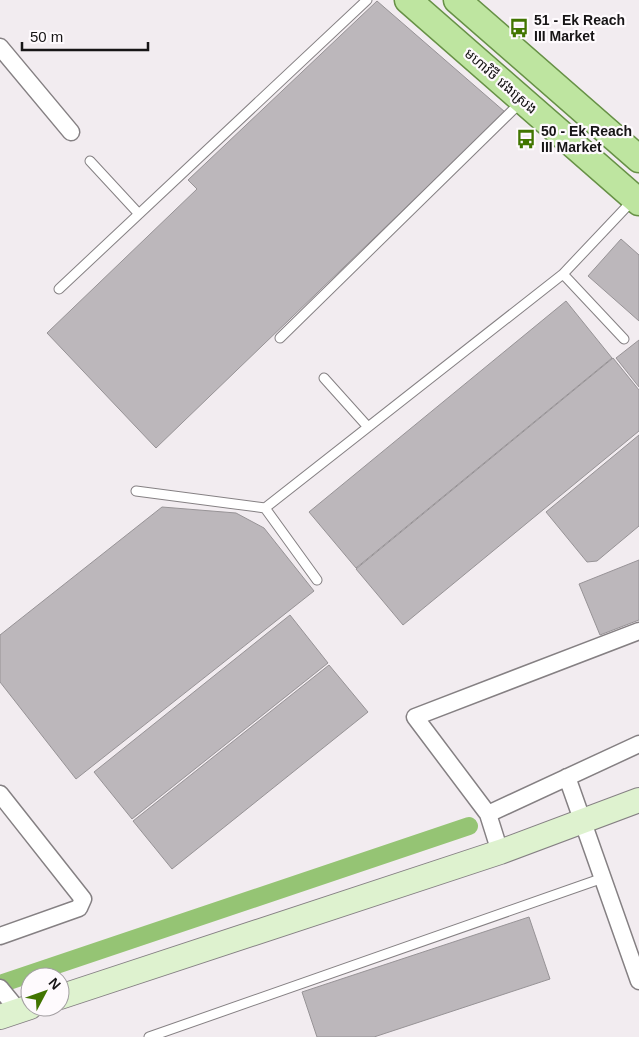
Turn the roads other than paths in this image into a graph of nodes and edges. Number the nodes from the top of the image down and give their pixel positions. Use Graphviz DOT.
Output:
graph roads {
  1 [pos="367,0"];
  2 [pos="408,0"];
  3 [pos="457,0"];
  4 [pos="0,47"];
  5 [pos="523,100"];
  6 [pos="71,132"];
  7 [pos="639,159"];
  8 [pos="90,161"];
  9 [pos="637,200"];
  10 [pos="139,214"];
  11 [pos="563,274"];
  12 [pos="59,289"];
  13 [pos="280,338"];
  14 [pos="624,339"];
  15 [pos="324,378"];
  16 [pos="368,427"];
  17 [pos="136,491"];
  18 [pos="265,508"];
  19 [pos="317,580"];
  20 [pos="639,631"];
  21 [pos="639,744"];
  22 [pos="567,777"];
  23 [pos="0,794"];
  24 [pos="639,800"];
  25 [pos="488,814"];
  26 [pos="582,820"];
  27 [pos="500,852"];
  28 [pos="603,878"];
  29 [pos="0,936"];
  30 [pos="639,981"];
  31 [pos="70,994"];
  32 [pos="149,1037"];
  1 -- 10 [label="lane"];
  2 -- 5 [label="main road, មហាវិថី វេងស្រេង"];
  3 -- 7 [label="main road"];
  4 -- 6 [label="street"];
  5 -- 9 [label="main road, មហាវិថី វេងស្រេង"];
  5 -- 13 [label="lane"];
  8 -- 10 [label="lane"];
  9 -- 11 [label="lane"];
  10 -- 12 [label="lane"];
  11 -- 14 [label="lane"];
  11 -- 16 [label="lane"];
  15 -- 16 [label="lane"];
  16 -- 18 [label="lane"];
  17 -- 18 [label="lane"];
  18 -- 19 [label="lane"];
  20 -- 25 [label="street"];
  21 -- 22 [label="street"];
  22 -- 25 [label="street"];
  22 -- 26 [label="street"];
  23 -- 29 [label="street"];
  24 -- 26 [label="street"];
  25 -- 27 [label="street"];
  26 -- 27 [label="street"];
  26 -- 28 [label="street"];
  27 -- 31 [label="street"];
  28 -- 30 [label="street"];
  28 -- 32 [label="lane"];
}
